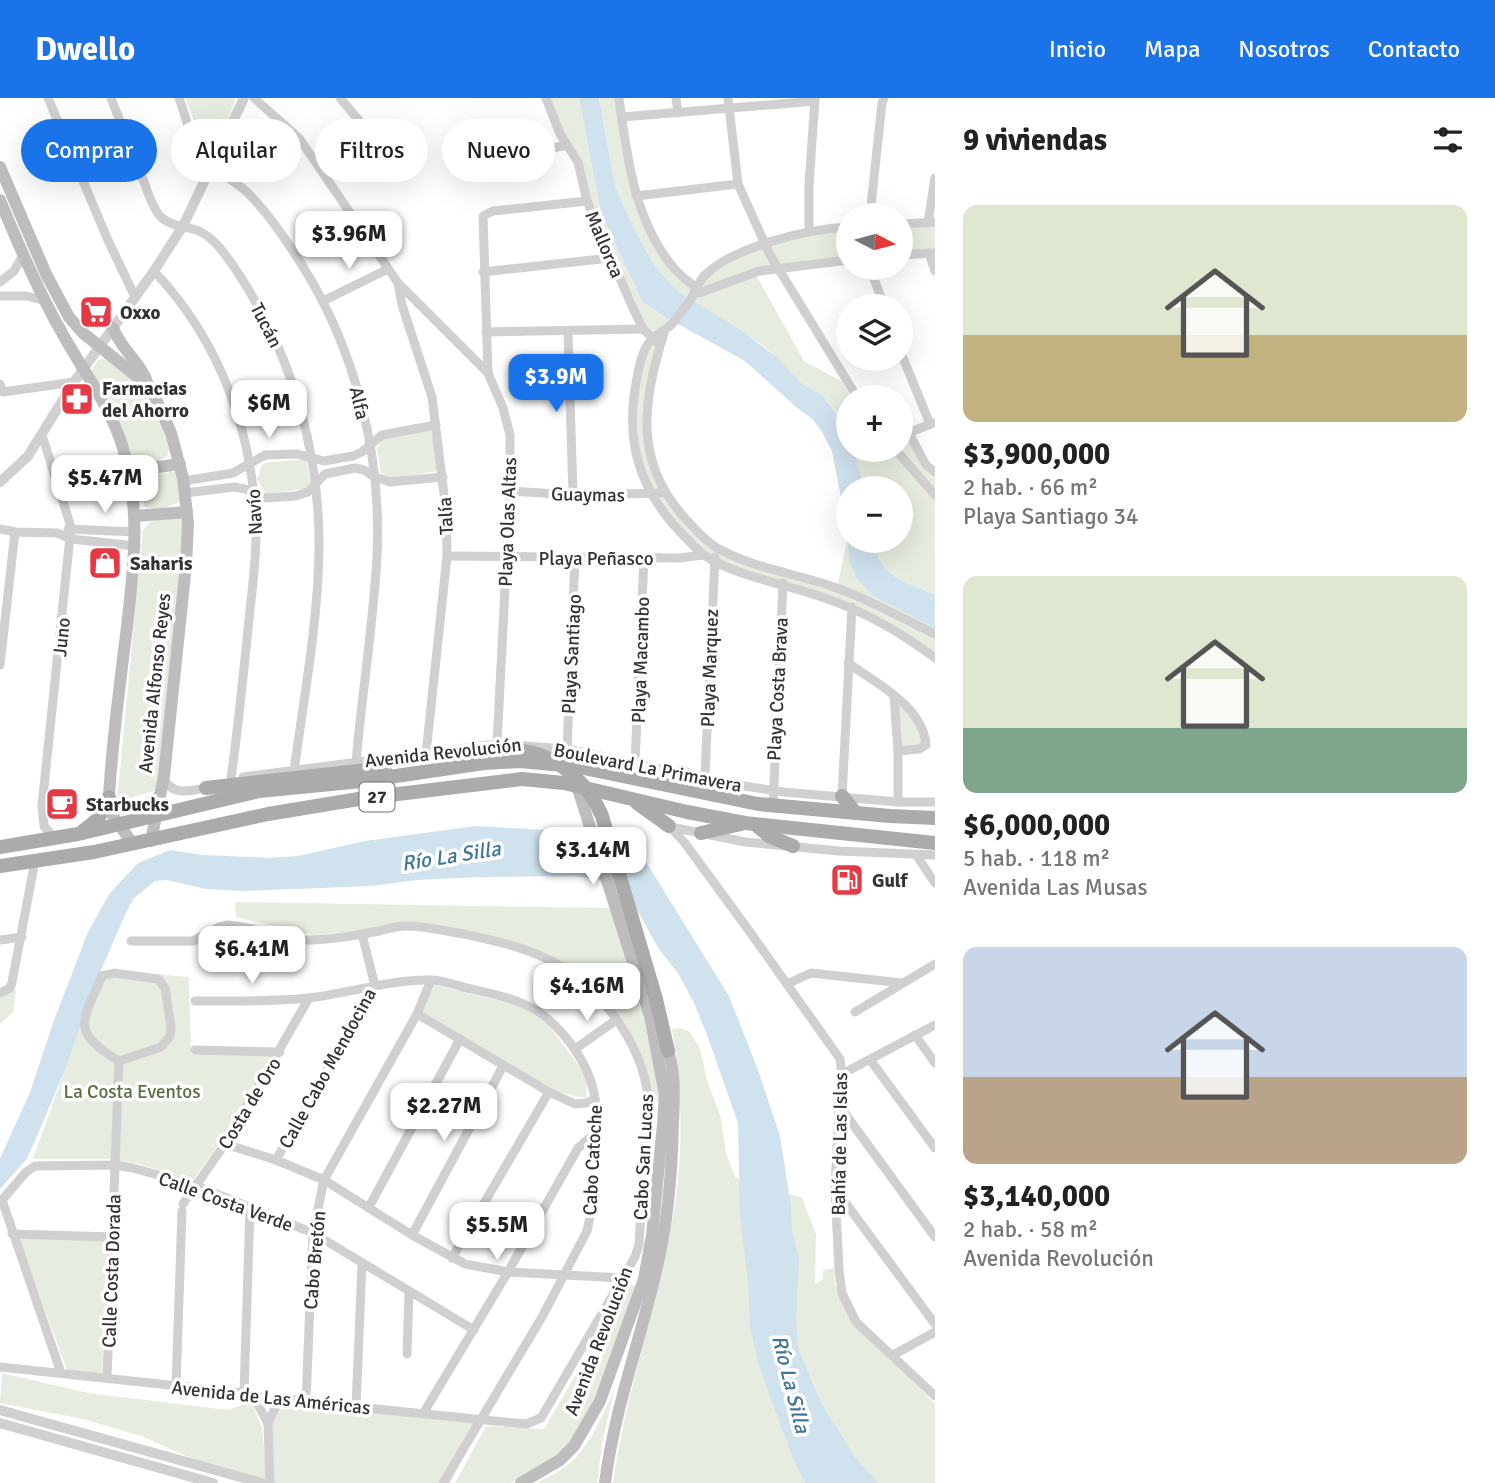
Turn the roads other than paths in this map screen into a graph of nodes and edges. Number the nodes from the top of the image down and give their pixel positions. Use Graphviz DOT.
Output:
graph roads {
  1 [pos="48,98"];
  2 [pos="111,98"];
  3 [pos="179,98"];
  4 [pos="244,98"];
  5 [pos="254,98"];
  6 [pos="340,98"];
  7 [pos="546,98"];
  8 [pos="619,98"];
  9 [pos="676,98"];
  10 [pos="884,98"];
  11 [pos="815,99"];
  12 [pos="729,103"];
  13 [pos="678,113"];
  14 [pos="622,117"];
  15 [pos="187,119"];
  16 [pos="235,119"];
  17 [pos="358,119"];
  18 [pos="567,145"];
  19 [pos="555,148"];
  20 [pos="0,167"];
  21 [pos="935,178"];
  22 [pos="205,182"];
  23 [pos="236,182"];
  24 [pos="738,184"];
  25 [pos="636,196"];
  26 [pos="0,200"];
  27 [pos="587,201"];
  28 [pos="871,203"];
  29 [pos="931,222"];
  30 [pos="183,226"];
  31 [pos="836,227"];
  32 [pos="809,232"];
  33 [pos="765,244"];
  34 [pos="932,253"];
  35 [pos="23,255"];
  36 [pos="914,255"];
  37 [pos="610,258"];
  38 [pos="836,261"];
  39 [pos="777,268"];
  40 [pos="388,269"];
  41 [pos="154,271"];
  42 [pos="935,271"];
  43 [pos="483,272"];
  44 [pos="0,282"];
  45 [pos="398,283"];
  46 [pos="696,293"];
  47 [pos="0,296"];
  48 [pos="135,297"];
  49 [pos="46,301"];
  50 [pos="323,301"];
  51 [pos="113,328"];
  52 [pos="643,330"];
  53 [pos="486,332"];
  54 [pos="568,332"];
  55 [pos="656,342"];
  56 [pos="100,347"];
  57 [pos="84,369"];
  58 [pos="909,371"];
  59 [pos="488,373"];
  60 [pos="74,382"];
  61 [pos="850,385"];
  62 [pos="1,388"];
  63 [pos="149,388"];
  64 [pos="933,423"];
  65 [pos="436,425"];
  66 [pos="913,431"];
  67 [pos="42,435"];
  68 [pos="369,446"];
  69 [pos="913,446"];
  70 [pos="312,457"];
  71 [pos="908,462"];
  72 [pos="250,463"];
  73 [pos="180,464"];
  74 [pos="128,471"];
  75 [pos="935,472"];
  76 [pos="373,476"];
  77 [pos="443,477"];
  78 [pos="0,482"];
  79 [pos="316,482"];
  80 [pos="185,487"];
  81 [pos="510,491"];
  82 [pos="253,493"];
  83 [pos="665,493"];
  84 [pos="935,494"];
  85 [pos="573,495"];
  86 [pos="651,495"];
  87 [pos="187,512"];
  88 [pos="135,516"];
  89 [pos="71,527"];
  90 [pos="0,529"];
  91 [pos="15,532"];
  92 [pos="136,532"];
  93 [pos="57,533"];
  94 [pos="71,539"];
  95 [pos="135,546"];
  96 [pos="718,549"];
  97 [pos="703,555"];
  98 [pos="447,556"];
  99 [pos="506,558"];
  100 [pos="575,558"];
  101 [pos="644,558"];
  102 [pos="714,561"];
  103 [pos="785,574"];
  104 [pos="782,585"];
  105 [pos="852,607"];
  106 [pos="935,634"];
  107 [pos="935,658"];
  108 [pos="848,663"];
  109 [pos="0,665"];
  110 [pos="894,697"];
  111 [pos="497,744"];
  112 [pos="567,749"];
  113 [pos="898,751"];
  114 [pos="426,754"];
  115 [pos="356,762"];
  116 [pos="635,763"];
  117 [pos="681,772"];
  118 [pos="297,774"];
  119 [pos="164,776"];
  120 [pos="705,776"];
  121 [pos="232,778"];
  122 [pos="634,779"];
  123 [pos="577,786"];
  124 [pos="206,788"];
  125 [pos="259,791"];
  126 [pos="161,794"];
  127 [pos="602,794"];
  128 [pos="842,796"];
  129 [pos="109,797"];
  130 [pos="779,798"];
  131 [pos="634,799"];
  132 [pos="727,799"];
  133 [pos="898,802"];
  134 [pos="935,802"];
  135 [pos="855,812"];
  136 [pos="154,816"];
  137 [pos="935,818"];
  138 [pos="589,822"];
  139 [pos="750,823"];
  140 [pos="118,825"];
  141 [pos="669,826"];
  142 [pos="701,833"];
  143 [pos="78,834"];
  144 [pos="55,839"];
  145 [pos="151,841"];
  146 [pos="935,843"];
  147 [pos="133,844"];
  148 [pos="793,846"];
  149 [pos="0,848"];
  150 [pos="935,855"];
  151 [pos="917,856"];
  152 [pos="35,861"];
  153 [pos="0,866"];
  154 [pos="935,883"];
  155 [pos="362,934"];
  156 [pos="22,937"];
  157 [pos="0,940"];
  158 [pos="131,941"];
  159 [pos="935,964"];
  160 [pos="431,980"];
  161 [pos="902,983"];
  162 [pos="787,984"];
  163 [pos="375,986"];
  164 [pos="0,993"];
  165 [pos="309,998"];
  166 [pos="195,1000"];
  167 [pos="855,1012"];
  168 [pos="417,1014"];
  169 [pos="650,1016"];
  170 [pos="616,1020"];
  171 [pos="935,1025"];
  172 [pos="915,1035"];
  173 [pos="460,1039"];
  174 [pos="575,1049"];
  175 [pos="195,1050"];
  176 [pos="668,1051"];
  177 [pos="280,1052"];
  178 [pos="119,1061"];
  179 [pos="871,1061"];
  180 [pos="935,1063"];
  181 [pos="503,1066"];
  182 [pos="841,1075"];
  183 [pos="549,1092"];
  184 [pos="595,1099"];
  185 [pos="838,1104"];
  186 [pos="593,1135"];
  187 [pos="225,1144"];
  188 [pos="935,1148"];
  189 [pos="276,1160"];
  190 [pos="114,1165"];
  191 [pos="324,1180"];
  192 [pos="197,1186"];
  193 [pos="835,1189"];
  194 [pos="250,1207"];
  195 [pos="369,1207"];
  196 [pos="313,1233"];
  197 [pos="12,1234"];
  198 [pos="412,1235"];
  199 [pos="113,1237"];
  200 [pos="935,1237"];
  201 [pos="452,1258"];
  202 [pos="362,1264"];
  203 [pos="508,1272"];
  204 [pos="565,1277"];
  205 [pos="623,1278"];
  206 [pos="409,1292"];
  207 [pos="935,1324"];
  208 [pos="474,1330"];
  209 [pos="935,1332"];
  210 [pos="407,1354"];
  211 [pos="893,1355"];
  212 [pos="0,1367"];
  213 [pos="61,1373"];
  214 [pos="107,1377"];
  215 [pos="176,1387"];
  216 [pos="248,1395"];
  217 [pos="935,1396"];
  218 [pos="279,1399"];
  219 [pos="306,1400"];
  220 [pos="356,1407"];
  221 [pos="0,1410"];
  222 [pos="424,1412"];
  223 [pos="541,1418"];
  224 [pos="482,1419"];
  225 [pos="0,1423"];
  226 [pos="268,1423"];
  227 [pos="230,1479"];
  228 [pos="212,1483"];
  229 [pos="262,1483"];
  230 [pos="270,1483"];
  231 [pos="443,1483"];
  232 [pos="521,1483"];
  233 [pos="605,1483"];
  1 -- 48 [label="street"];
  2 -- 30 [label="street, Tucán"];
  3 -- 15 [label="street, Alfa"];
  4 -- 16 [label="street"];
  5 -- 40 [label="street, Playa Olas Altas"];
  6 -- 17 [label="street"];
  7 -- 18 [label="street, Mallorca"];
  8 -- 14 [label="street"];
  9 -- 13 [label="street"];
  10 -- 28 [label="street"];
  11 -- 12 [label="street"];
  11 -- 32 [label="street"];
  12 -- 13 [label="street"];
  12 -- 24 [label="street"];
  13 -- 14 [label="street"];
  14 -- 25 [label="street"];
  18 -- 19 [label="street"];
  18 -- 27 [label="street, Mallorca"];
  20 -- 56 [label="main road, Avenida Alfonso Reyes"];
  21 -- 29 [label="street"];
  22 -- 30 [label="street"];
  23 -- 50 [label="street, Alfa"];
  24 -- 25 [label="street"];
  24 -- 33 [label="street"];
  25 -- 46 [label="street"];
  26 -- 35 [label="main road, Avenida Alfonso Reyes"];
  27 -- 37 [label="street, Mallorca"];
  27 -- 43 [label="street"];
  30 -- 41 [label="street"];
  30 -- 70 [label="street, Tucán"];
  31 -- 32 [label="street"];
  32 -- 33 [label="street"];
  33 -- 39 [label="street"];
  33 -- 46 [label="street"];
  34 -- 36 [label="street"];
  34 -- 42 [label="street"];
  35 -- 44 [label="street"];
  35 -- 49 [label="main road, Avenida Alfonso Reyes"];
  37 -- 43 [label="street"];
  37 -- 52 [label="street, Mallorca"];
  38 -- 39 [label="street"];
  39 -- 46 [label="street"];
  39 -- 61 [label="street"];
  40 -- 45 [label="street, Playa Olas Altas"];
  40 -- 50 [label="street"];
  41 -- 48 [label="street"];
  41 -- 72 [label="street, Navío"];
  43 -- 53 [label="street"];
  45 -- 59 [label="street, Playa Olas Altas"];
  45 -- 65 [label="street, Talía"];
  46 -- 55 [label="street"];
  47 -- 49 [label="street"];
  48 -- 51 [label="street"];
  49 -- 57 [label="main road, Avenida Alfonso Reyes"];
  50 -- 68 [label="street, Alfa"];
  51 -- 56 [label="street"];
  51 -- 63 [label="main road"];
  52 -- 54 [label="street"];
  52 -- 55 [label="street, Mallorca"];
  53 -- 54 [label="street"];
  53 -- 59 [label="street"];
  54 -- 85 [label="street"];
  55 -- 83 [label="street"];
  55 -- 86 [label="street"];
  56 -- 57 [label="street"];
  56 -- 63 [label="main road, Avenida Alfonso Reyes"];
  57 -- 60 [label="street"];
  57 -- 74 [label="main road, Avenida Alfonso Reyes"];
  58 -- 64 [label="street"];
  59 -- 81 [label="street, Playa Olas Altas"];
  60 -- 62 [label="street"];
  60 -- 67 [label="street"];
  63 -- 73 [label="main road, Avenida Alfonso Reyes"];
  64 -- 66 [label="street"];
  65 -- 68 [label="street"];
  65 -- 77 [label="street, Talía"];
  67 -- 78 [label="street"];
  67 -- 89 [label="street, Juno"];
  68 -- 70 [label="street"];
  68 -- 76 [label="street, Alfa"];
  69 -- 75 [label="street"];
  70 -- 72 [label="street"];
  70 -- 79 [label="street, Tucán"];
  71 -- 84 [label="street"];
  72 -- 80 [label="street"];
  72 -- 82 [label="street, Navío"];
  73 -- 74 [label="main road"];
  73 -- 80 [label="main road, Avenida Alfonso Reyes"];
  74 -- 88 [label="main road, Avenida Alfonso Reyes"];
  76 -- 77 [label="street"];
  76 -- 79 [label="street"];
  76 -- 115 [label="street, Alfa"];
  77 -- 98 [label="street, Talía"];
  79 -- 82 [label="street"];
  79 -- 118 [label="street, Tucán"];
  80 -- 82 [label="street"];
  80 -- 87 [label="main road, Avenida Alfonso Reyes"];
  81 -- 85 [label="street, Guaymas"];
  81 -- 99 [label="street, Playa Olas Altas"];
  82 -- 121 [label="street, Navío"];
  83 -- 86 [label="street, Guaymas"];
  83 -- 96 [label="street"];
  85 -- 86 [label="street, Guaymas"];
  86 -- 97 [label="street"];
  87 -- 88 [label="main road"];
  87 -- 119 [label="main road, Avenida Alfonso Reyes"];
  88 -- 92 [label="main road, Avenida Alfonso Reyes"];
  89 -- 92 [label="street"];
  89 -- 93 [label="street"];
  89 -- 94 [label="street, Juno"];
  90 -- 91 [label="street"];
  91 -- 93 [label="street"];
  91 -- 109 [label="street"];
  92 -- 95 [label="main road, Avenida Alfonso Reyes"];
  93 -- 94 [label="street"];
  94 -- 95 [label="street"];
  94 -- 144 [label="street, Juno"];
  95 -- 129 [label="main road, Avenida Alfonso Reyes"];
  96 -- 102 [label="street, Playa Marquez"];
  96 -- 103 [label="street"];
  97 -- 101 [label="street, Playa Peñasco"];
  97 -- 102 [label="street"];
  98 -- 99 [label="street, Playa Peñasco"];
  98 -- 114 [label="street, Talía"];
  99 -- 100 [label="street, Playa Peñasco"];
  99 -- 111 [label="street, Playa Olas Altas"];
  100 -- 101 [label="street, Playa Peñasco"];
  100 -- 112 [label="street, Playa Santiago"];
  101 -- 116 [label="street, Playa Macambo"];
  102 -- 104 [label="street"];
  102 -- 120 [label="street, Playa Marquez"];
  103 -- 104 [label="street, Playa Costa Brava"];
  103 -- 106 [label="street"];
  104 -- 105 [label="street"];
  104 -- 130 [label="street, Playa Costa Brava"];
  105 -- 107 [label="street"];
  105 -- 108 [label="street"];
  108 -- 110 [label="street"];
  108 -- 128 [label="street"];
  110 -- 113 [label="street"];
  110 -- 113 [label="street"];
  111 -- 112 [label="street, Boulevard La Primavera"];
  111 -- 114 [label="street, Boulevard La Primavera"];
  112 -- 116 [label="street, Boulevard La Primavera"];
  113 -- 133 [label="street"];
  114 -- 115 [label="street, Boulevard La Primavera"];
  115 -- 118 [label="street, Boulevard La Primavera"];
  116 -- 117 [label="street, Boulevard La Primavera"];
  117 -- 120 [label="street, Boulevard La Primavera"];
  117 -- 132 [label="main road"];
  118 -- 121 [label="street, Boulevard La Primavera"];
  118 -- 124 [label="main road"];
  118 -- 125 [label="main road"];
  118 -- 176 [label="main road, bridge"];
  119 -- 124 [label="street, Boulevard La Primavera"];
  119 -- 126 [label="main road, Avenida Alfonso Reyes"];
  120 -- 130 [label="street, Boulevard La Primavera"];
  121 -- 124 [label="street, Boulevard La Primavera"];
  122 -- 123 [label="main road"];
  122 -- 125 [label="main road, Avenida Revolución / 27"];
  122 -- 132 [label="main road, Avenida Revolución / 27"];
  123 -- 127 [label="main road, Avenida Revolución / 27"];
  123 -- 138 [label="main road, Avenida Revolución"];
  123 -- 145 [label="main road, Avenida Revolución / 27"];
  125 -- 136 [label="main road, Avenida Revolución / 27"];
  126 -- 129 [label="main road"];
  126 -- 136 [label="main road, Avenida Alfonso Reyes"];
  127 -- 131 [label="main road, Avenida Revolución / 27"];
  127 -- 138 [label="main road"];
  128 -- 130 [label="street, Boulevard La Primavera"];
  128 -- 133 [label="street, Boulevard La Primavera"];
  128 -- 135 [label="main road"];
  129 -- 140 [label="main road, Avenida Alfonso Reyes"];
  129 -- 143 [label="main road"];
  130 -- 132 [label="main road, Avenida Revolución / 27"];
  130 -- 135 [label="main road, Avenida Revolución / 27"];
  131 -- 139 [label="main road, Avenida Revolución / 27"];
  131 -- 141 [label="main road"];
  133 -- 134 [label="street, Boulevard La Primavera"];
  135 -- 137 [label="main road, Avenida Revolución / 27"];
  136 -- 140 [label="main road, Avenida Revolución / 27"];
  136 -- 145 [label="main road, Avenida Alfonso Reyes"];
  138 -- 169 [label="main road, Avenida Revolución"];
  139 -- 142 [label="main road"];
  139 -- 146 [label="main road, Avenida Revolución / 27"];
  139 -- 148 [label="main road"];
  140 -- 143 [label="main road, Avenida Revolución / 27"];
  140 -- 147 [label="main road, Avenida Alfonso Reyes"];
  141 -- 142 [label="street"];
  141 -- 162 [label="street, Bahía de Las Islas"];
  142 -- 148 [label="street"];
  143 -- 144 [label="main road, Avenida Revolución / 27"];
  144 -- 149 [label="main road, Avenida Revolución / 27"];
  145 -- 147 [label="main road, Avenida Revolución / 27"];
  147 -- 152 [label="main road, Avenida Revolución / 27"];
  148 -- 151 [label="street"];
  150 -- 151 [label="street"];
  151 -- 154 [label="street"];
  152 -- 153 [label="main road, Avenida Revolución / 27"];
  152 -- 156 [label="street"];
  155 -- 158 [label="street, Cabo San Lucas"];
  155 -- 163 [label="street, Calle Cabo Mendocina"];
  155 -- 170 [label="street, Cabo San Lucas"];
  156 -- 157 [label="street"];
  156 -- 164 [label="street"];
  159 -- 161 [label="street"];
  160 -- 163 [label="street, Cabo Catoche"];
  160 -- 168 [label="street, Cabo Bretón"];
  160 -- 174 [label="street, Cabo Catoche"];
  161 -- 162 [label="street"];
  161 -- 167 [label="street"];
  162 -- 182 [label="street, Bahía de Las Islas"];
  163 -- 165 [label="street, Cabo Catoche"];
  163 -- 189 [label="street, Calle Cabo Mendocina"];
  165 -- 166 [label="street, Cabo Catoche"];
  165 -- 177 [label="street, Costa de Oro"];
  168 -- 173 [label="street"];
  168 -- 191 [label="street, Cabo Bretón"];
  169 -- 176 [label="main road, Avenida Revolución"];
  169 -- 232 [label="main road, Avenida Revolución"];
  170 -- 174 [label="street"];
  170 -- 205 [label="street, Cabo San Lucas"];
  171 -- 172 [label="street"];
  172 -- 179 [label="street"];
  172 -- 180 [label="street"];
  173 -- 181 [label="street"];
  173 -- 195 [label="street"];
  174 -- 184 [label="street, Cabo Catoche"];
  175 -- 177 [label="street"];
  176 -- 233 [label="main road, Avenida Revolución"];
  177 -- 187 [label="street, Costa de Oro"];
  178 -- 178 [label="street"];
  178 -- 190 [label="street, Calle Costa Dorada"];
  179 -- 182 [label="street"];
  179 -- 188 [label="street"];
  181 -- 183 [label="street"];
  181 -- 198 [label="street"];
  182 -- 185 [label="street, Bahía de Las Islas"];
  183 -- 184 [label="street"];
  183 -- 201 [label="street"];
  184 -- 186 [label="street, Cabo Catoche"];
  185 -- 193 [label="street, Bahía de Las Islas"];
  185 -- 200 [label="street"];
  186 -- 203 [label="street"];
  186 -- 204 [label="street, Cabo Catoche"];
  187 -- 189 [label="street"];
  187 -- 192 [label="street, Costa de Oro"];
  189 -- 191 [label="street"];
  190 -- 192 [label="street, Calle Costa Verde"];
  190 -- 197 [label="street, Calle Costa Verde"];
  190 -- 199 [label="street, Calle Costa Dorada"];
  191 -- 195 [label="street"];
  191 -- 196 [label="street, Cabo Bretón"];
  192 -- 194 [label="street, Calle Costa Verde"];
  192 -- 215 [label="street, Costa de Oro"];
  193 -- 207 [label="street"];
  193 -- 211 [label="street, Bahía de Las Islas"];
  194 -- 196 [label="street, Calle Costa Verde"];
  194 -- 216 [label="street"];
  195 -- 198 [label="street"];
  196 -- 202 [label="street, Calle Costa Verde"];
  196 -- 219 [label="street, Cabo Bretón"];
  197 -- 199 [label="street"];
  197 -- 213 [label="street"];
  198 -- 201 [label="street"];
  199 -- 214 [label="street, Calle Costa Dorada"];
  201 -- 203 [label="street"];
  202 -- 206 [label="street, Calle Costa Verde"];
  202 -- 220 [label="street"];
  203 -- 204 [label="street"];
  203 -- 208 [label="street"];
  204 -- 205 [label="street"];
  204 -- 224 [label="street, Cabo Catoche"];
  205 -- 223 [label="street, Cabo San Lucas"];
  206 -- 208 [label="street, Calle Costa Verde"];
  206 -- 210 [label="street"];
  208 -- 222 [label="street"];
  209 -- 211 [label="street"];
  211 -- 217 [label="street, Bahía de Las Islas"];
  212 -- 213 [label="street, Avenida de Las Américas"];
  213 -- 214 [label="street, Avenida de Las Américas"];
  214 -- 215 [label="street, Avenida de Las Américas"];
  215 -- 216 [label="street, Avenida de Las Américas"];
  216 -- 218 [label="street, Avenida de Las Américas"];
  216 -- 226 [label="street"];
  218 -- 219 [label="street, Avenida de Las Américas"];
  218 -- 226 [label="street"];
  219 -- 220 [label="street, Avenida de Las Américas"];
  220 -- 222 [label="street, Avenida de Las Américas"];
  221 -- 227 [label="street"];
  222 -- 224 [label="street, Avenida de Las Américas"];
  223 -- 224 [label="street, Avenida de Las Américas"];
  224 -- 231 [label="street, Cabo Catoche"];
  225 -- 228 [label="street"];
  226 -- 230 [label="street"];
  227 -- 229 [label="street"];
}
